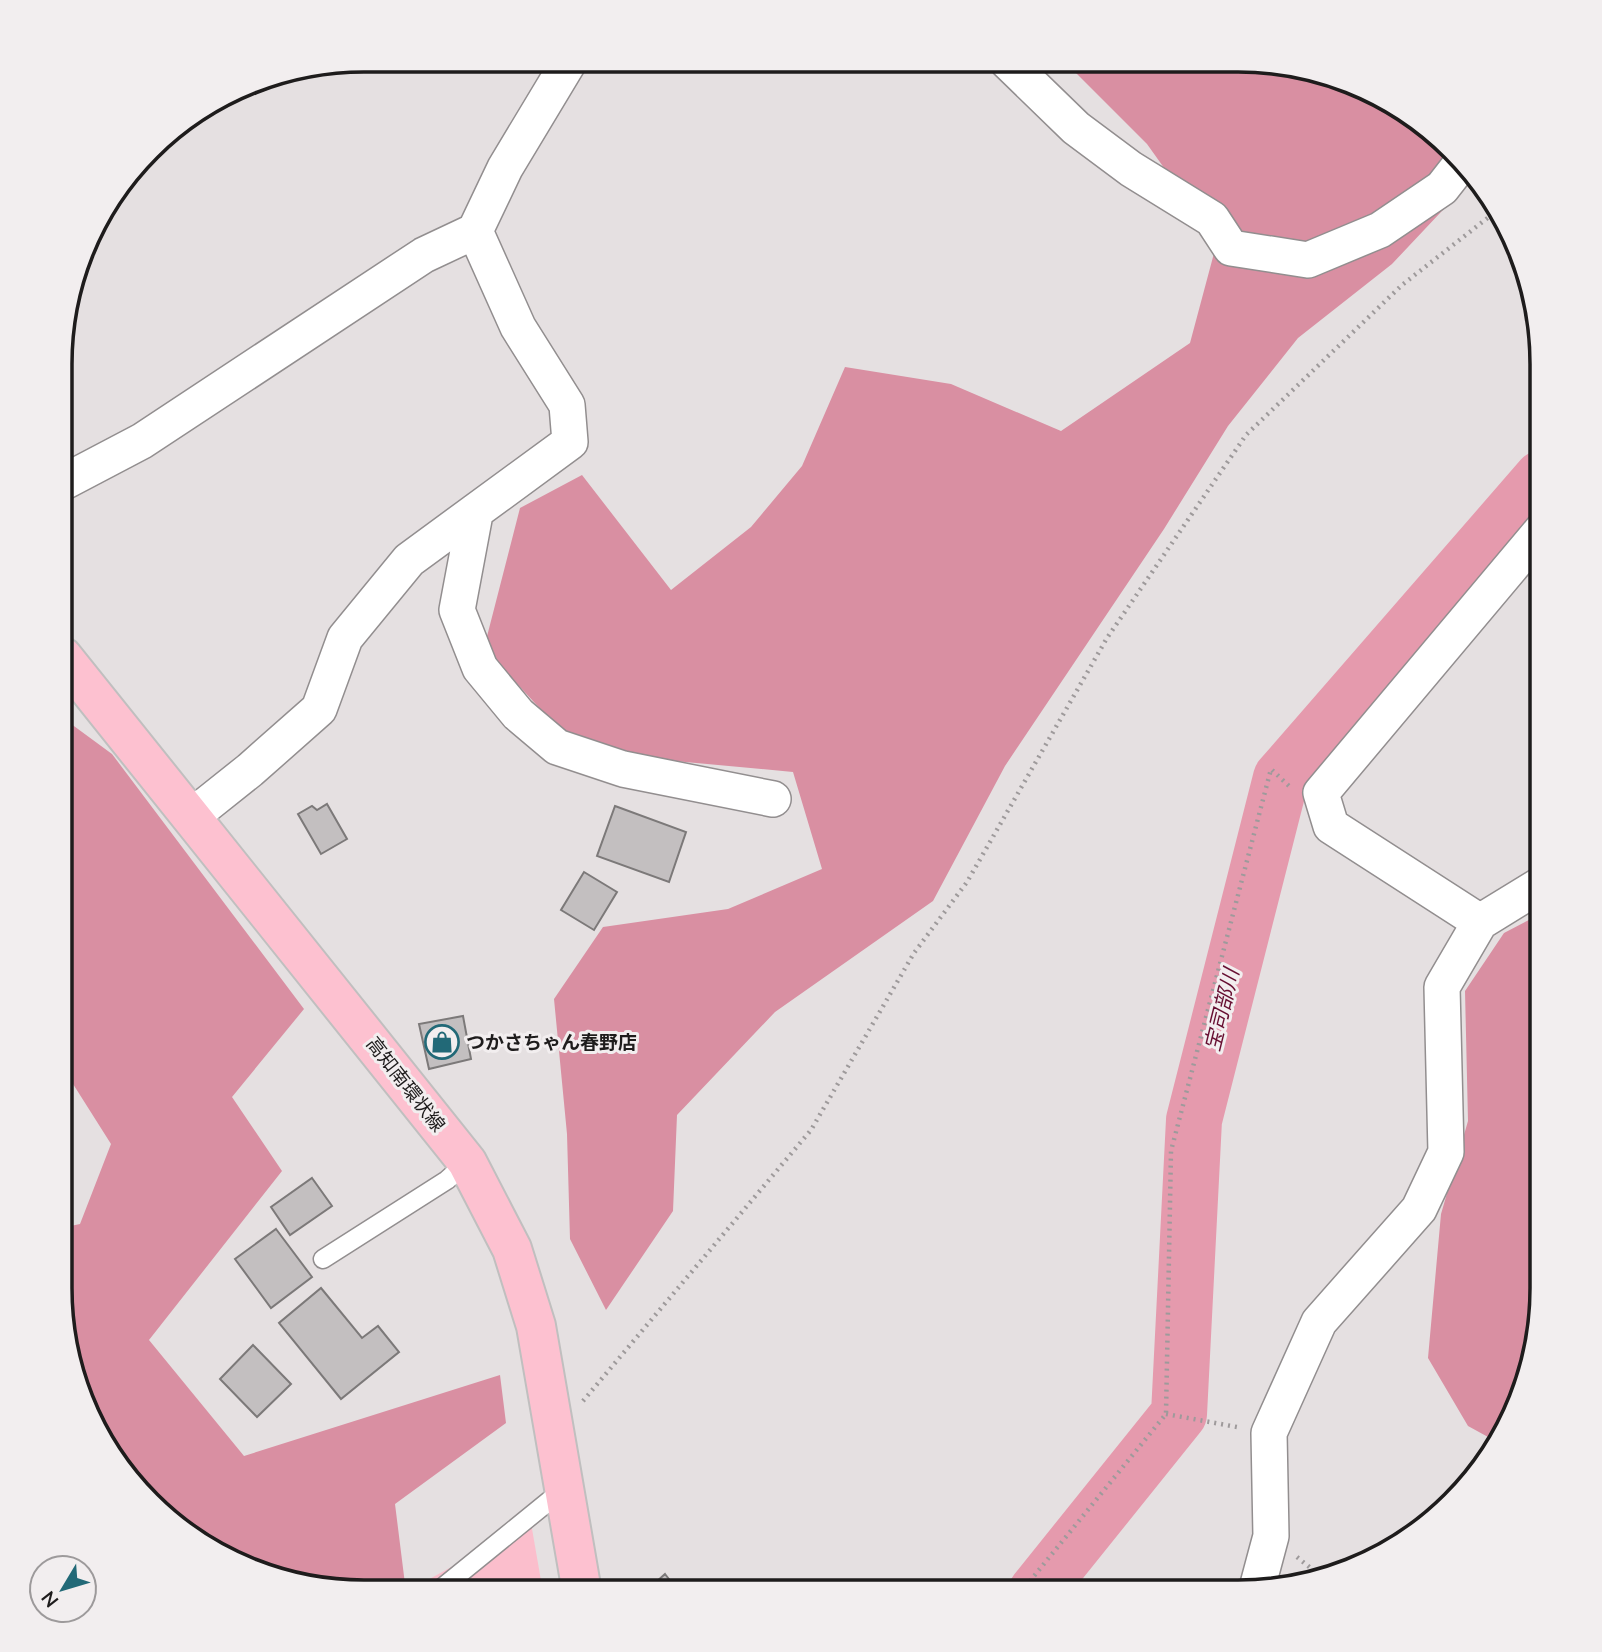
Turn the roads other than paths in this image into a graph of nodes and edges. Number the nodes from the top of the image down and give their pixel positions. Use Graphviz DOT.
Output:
graph roads {
  1 [pos="563,72"];
  2 [pos="1018,72"];
  3 [pos="1456,169"];
  4 [pos="475,231"];
  5 [pos="72,478"];
  6 [pos="475,514"];
  7 [pos="1530,544"];
  8 [pos="72,667"];
  9 [pos="772,799"];
  10 [pos="191,817"];
  11 [pos="1530,891"];
  12 [pos="1480,922"];
  13 [pos="467,1162"];
  14 [pos="323,1259"];
  15 [pos="565,1488"];
  16 [pos="452,1580"];
  17 [pos="580,1580"];
  18 [pos="1259,1580"];
  1 -- 4 [label="street"];
  2 -- 3 [label="street"];
  4 -- 5 [label="street"];
  4 -- 6 [label="street"];
  6 -- 9 [label="street"];
  6 -- 10 [label="street"];
  7 -- 12 [label="street"];
  8 -- 10 [label="main road, 高知南環状線"];
  10 -- 13 [label="main road, 高知南環状線"];
  11 -- 12 [label="street"];
  12 -- 18 [label="street"];
  13 -- 14 [label="lane"];
  13 -- 15 [label="main road, 高知南環状線"];
  15 -- 16 [label="lane"];
  15 -- 17 [label="main road, 高知南環状線"];
}
